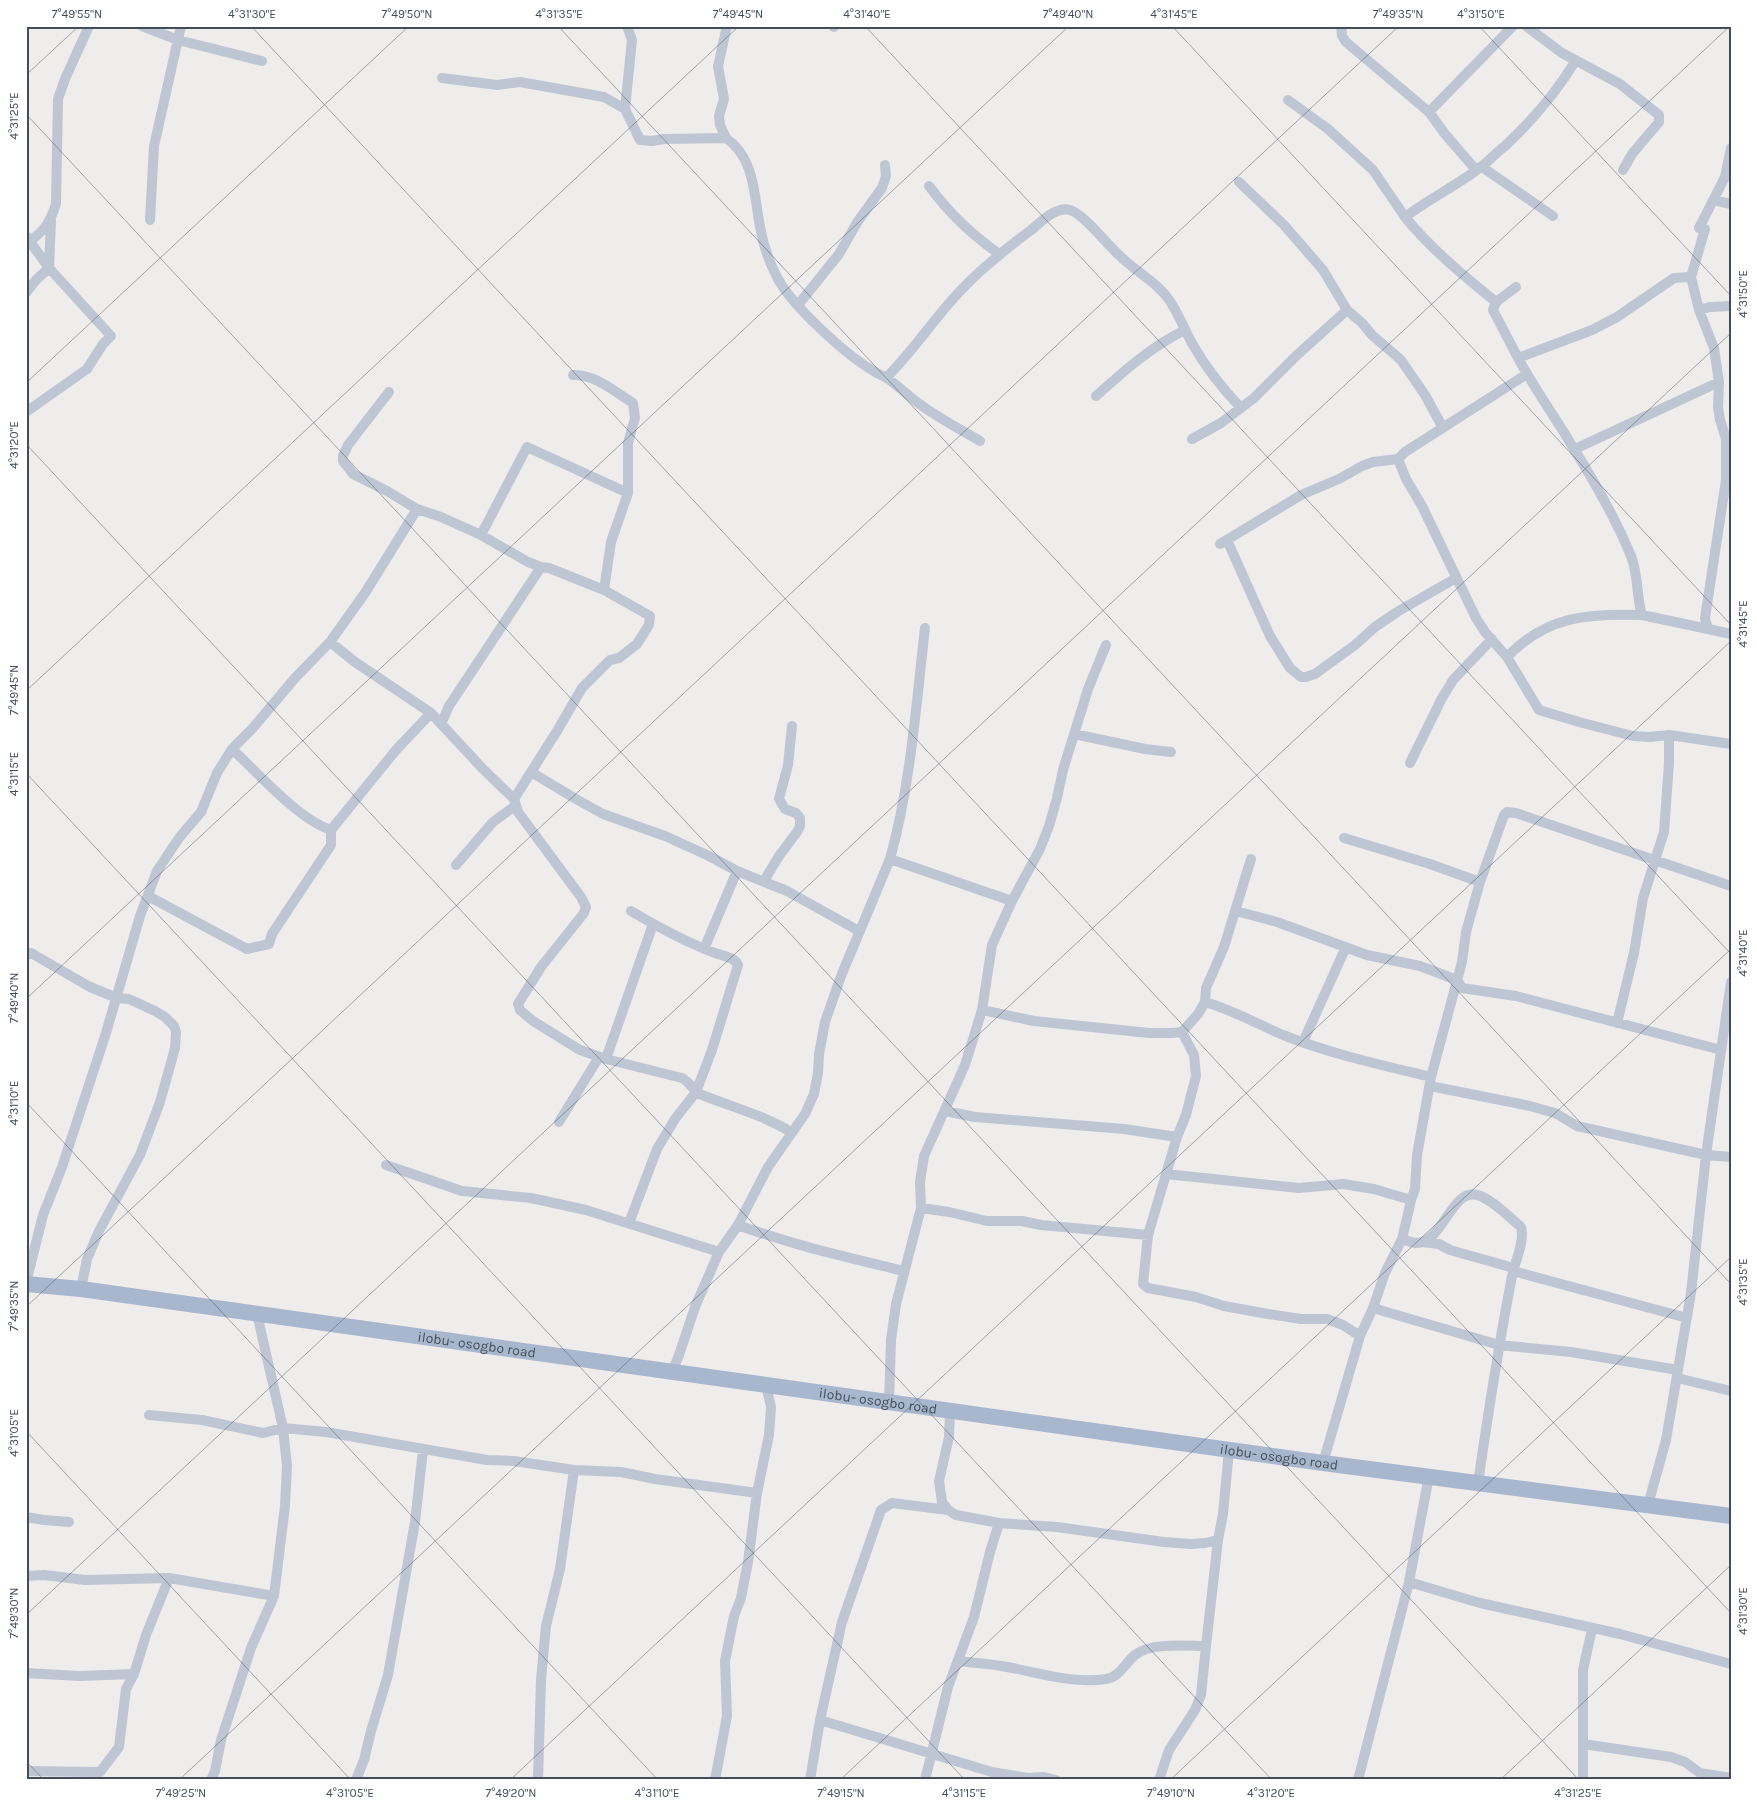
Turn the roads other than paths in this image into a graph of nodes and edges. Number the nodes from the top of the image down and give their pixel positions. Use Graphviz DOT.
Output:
graph roads {
  1 [pos="89,26"];
  2 [pos="142,26"];
  3 [pos="181,26"];
  4 [pos="627,26"];
  5 [pos="728,26"];
  6 [pos="1341,26"];
  7 [pos="1513,26"];
  8 [pos="1526,26"];
  9 [pos="178,40"];
  10 [pos="1576,60"];
  11 [pos="262,61"];
  12 [pos="442,78"];
  13 [pos="1288,100"];
  14 [pos="625,109"];
  15 [pos="1429,112"];
  16 [pos="726,138"];
  17 [pos="1731,148"];
  18 [pos="885,165"];
  19 [pos="1479,168"];
  20 [pos="1623,170"];
  21 [pos="1239,182"];
  22 [pos="929,186"];
  23 [pos="1713,200"];
  24 [pos="1731,204"];
  25 [pos="1553,216"];
  26 [pos="1405,217"];
  27 [pos="51,220"];
  28 [pos="150,220"];
  29 [pos="28,238"];
  30 [pos="999,254"];
  31 [pos="49,268"];
  32 [pos="1691,277"];
  33 [pos="1516,287"];
  34 [pos="26,293"];
  35 [pos="1496,302"];
  36 [pos="798,305"];
  37 [pos="1731,306"];
  38 [pos="1348,310"];
  39 [pos="1699,310"];
  40 [pos="1185,330"];
  41 [pos="1518,358"];
  42 [pos="1527,374"];
  43 [pos="573,375"];
  44 [pos="886,378"];
  45 [pos="1719,382"];
  46 [pos="389,392"];
  47 [pos="1096,396"];
  48 [pos="1241,408"];
  49 [pos="26,412"];
  50 [pos="1443,428"];
  51 [pos="1192,439"];
  52 [pos="980,440"];
  53 [pos="1575,449"];
  54 [pos="1398,459"];
  55 [pos="628,493"];
  56 [pos="1726,506"];
  57 [pos="417,509"];
  58 [pos="481,535"];
  59 [pos="541,567"];
  60 [pos="1456,578"];
  61 [pos="604,590"];
  62 [pos="1642,616"];
  63 [pos="925,628"];
  64 [pos="1708,629"];
  65 [pos="1731,634"];
  66 [pos="1492,640"];
  67 [pos="330,642"];
  68 [pos="1106,645"];
  69 [pos="1507,657"];
  70 [pos="431,713"];
  71 [pos="441,724"];
  72 [pos="792,726"];
  73 [pos="1074,734"];
  74 [pos="1668,734"];
  75 [pos="1731,744"];
  76 [pos="232,749"];
  77 [pos="1171,752"];
  78 [pos="1410,763"];
  79 [pos="530,772"];
  80 [pos="515,802"];
  81 [pos="331,830"];
  82 [pos="1344,838"];
  83 [pos="890,859"];
  84 [pos="1251,859"];
  85 [pos="1656,861"];
  86 [pos="456,865"];
  87 [pos="737,870"];
  88 [pos="764,881"];
  89 [pos="1480,882"];
  90 [pos="1731,886"];
  91 [pos="148,896"];
  92 [pos="1012,900"];
  93 [pos="631,911"];
  94 [pos="1236,911"];
  95 [pos="653,924"];
  96 [pos="859,931"];
  97 [pos="1346,947"];
  98 [pos="704,949"];
  99 [pos="26,955"];
  100 [pos="1456,980"];
  101 [pos="1731,982"];
  102 [pos="121,986"];
  103 [pos="117,998"];
  104 [pos="129,999"];
  105 [pos="1206,1002"];
  106 [pos="982,1010"];
  107 [pos="1617,1023"];
  108 [pos="1182,1032"];
  109 [pos="1303,1042"];
  110 [pos="1721,1050"];
  111 [pos="603,1058"];
  112 [pos="1430,1082"];
  113 [pos="696,1092"];
  114 [pos="945,1111"];
  115 [pos="560,1122"];
  116 [pos="791,1132"];
  117 [pos="1177,1137"];
  118 [pos="1706,1155"];
  119 [pos="1731,1156"];
  120 [pos="386,1165"];
  121 [pos="1166,1174"];
  122 [pos="1411,1200"];
  123 [pos="920,1208"];
  124 [pos="629,1223"];
  125 [pos="738,1225"];
  126 [pos="1148,1235"];
  127 [pos="1402,1239"];
  128 [pos="1422,1242"];
  129 [pos="719,1252"];
  130 [pos="1513,1270"];
  131 [pos="904,1271"];
  132 [pos="26,1283"];
  133 [pos="81,1289"];
  134 [pos="1373,1308"];
  135 [pos="257,1314"];
  136 [pos="1687,1318"];
  137 [pos="1360,1336"];
  138 [pos="1499,1344"];
  139 [pos="672,1372"];
  140 [pos="1678,1374"];
  141 [pos="766,1385"];
  142 [pos="1731,1391"];
  143 [pos="889,1402"];
  144 [pos="950,1410"];
  145 [pos="149,1415"];
  146 [pos="283,1428"];
  147 [pos="424,1450"];
  148 [pos="1229,1450"];
  149 [pos="1323,1463"];
  150 [pos="574,1470"];
  151 [pos="1429,1476"];
  152 [pos="1478,1483"];
  153 [pos="756,1493"];
  154 [pos="1648,1505"];
  155 [pos="948,1510"];
  156 [pos="1731,1516"];
  157 [pos="26,1517"];
  158 [pos="69,1522"];
  159 [pos="999,1523"];
  160 [pos="1218,1540"];
  161 [pos="26,1576"];
  162 [pos="168,1578"];
  163 [pos="1410,1582"];
  164 [pos="274,1596"];
  165 [pos="1592,1629"];
  166 [pos="1206,1646"];
  167 [pos="958,1661"];
  168 [pos="1731,1664"];
  169 [pos="26,1673"];
  170 [pos="134,1674"];
  171 [pos="820,1720"];
  172 [pos="1583,1744"];
  173 [pos="932,1753"];
  174 [pos="26,1770"];
  175 [pos="99,1776"];
  176 [pos="1731,1778"];
  177 [pos="211,1780"];
  178 [pos="356,1780"];
  179 [pos="538,1780"];
  180 [pos="715,1780"];
  181 [pos="810,1780"];
  182 [pos="925,1780"];
  183 [pos="1056,1780"];
  184 [pos="1159,1780"];
  185 [pos="1358,1780"];
  186 [pos="1582,1780"];
  1 -- 27 [label="street"];
  2 -- 9 [label="street"];
  3 -- 9 [label="street"];
  4 -- 14 [label="street"];
  5 -- 16 [label="street"];
  6 -- 15 [label="street"];
  7 -- 15 [label="street"];
  8 -- 10 [label="street"];
  9 -- 11 [label="street"];
  9 -- 28 [label="street"];
  10 -- 19 [label="street"];
  10 -- 20 [label="street"];
  12 -- 14 [label="street"];
  13 -- 26 [label="street"];
  14 -- 16 [label="street"];
  15 -- 19 [label="street"];
  16 -- 36 [label="street"];
  17 -- 23 [label="street"];
  18 -- 36 [label="street"];
  19 -- 25 [label="street"];
  19 -- 26 [label="street"];
  21 -- 38 [label="street"];
  22 -- 30 [label="street"];
  23 -- 24 [label="street"];
  23 -- 32 [label="street"];
  26 -- 35 [label="street"];
  27 -- 29 [label="street"];
  27 -- 31 [label="street"];
  29 -- 31 [label="street"];
  30 -- 40 [label="street"];
  30 -- 44 [label="street"];
  31 -- 34 [label="street"];
  31 -- 49 [label="street"];
  32 -- 39 [label="street"];
  32 -- 41 [label="street"];
  33 -- 35 [label="street"];
  35 -- 41 [label="street"];
  36 -- 44 [label="street"];
  37 -- 39 [label="street"];
  38 -- 48 [label="street"];
  38 -- 50 [label="street"];
  39 -- 45 [label="street"];
  40 -- 47 [label="street"];
  40 -- 48 [label="street"];
  41 -- 42 [label="street"];
  42 -- 50 [label="street"];
  42 -- 53 [label="street"];
  43 -- 55 [label="street"];
  44 -- 52 [label="street"];
  45 -- 53 [label="street"];
  45 -- 56 [label="street"];
  46 -- 57 [label="street"];
  48 -- 51 [label="street"];
  50 -- 54 [label="street"];
  53 -- 62 [label="street"];
  54 -- 60 [label="street"];
  54 -- 60 [label="street"];
  55 -- 58 [label="street"];
  55 -- 61 [label="street"];
  56 -- 64 [label="street"];
  57 -- 58 [label="street"];
  57 -- 67 [label="street"];
  58 -- 59 [label="street"];
  59 -- 61 [label="street"];
  59 -- 71 [label="street"];
  60 -- 66 [label="street"];
  61 -- 79 [label="street"];
  62 -- 64 [label="street"];
  62 -- 69 [label="street"];
  63 -- 83 [label="street"];
  64 -- 65 [label="street"];
  66 -- 69 [label="street"];
  66 -- 78 [label="street"];
  67 -- 70 [label="street"];
  67 -- 76 [label="street"];
  68 -- 73 [label="street"];
  69 -- 74 [label="street"];
  70 -- 71 [label="street"];
  70 -- 81 [label="street"];
  71 -- 80 [label="street"];
  72 -- 88 [label="street"];
  73 -- 77 [label="street"];
  73 -- 92 [label="street"];
  74 -- 75 [label="street"];
  74 -- 85 [label="street"];
  76 -- 81 [label="street"];
  76 -- 91 [label="street"];
  79 -- 80 [label="street"];
  79 -- 87 [label="street"];
  80 -- 86 [label="street"];
  80 -- 111 [label="street"];
  81 -- 91 [label="street"];
  82 -- 89 [label="street"];
  83 -- 92 [label="street"];
  83 -- 96 [label="street"];
  84 -- 94 [label="street"];
  85 -- 89 [label="street"];
  85 -- 90 [label="street"];
  85 -- 107 [label="street"];
  87 -- 88 [label="street"];
  87 -- 98 [label="street"];
  88 -- 96 [label="street"];
  89 -- 100 [label="street"];
  91 -- 102 [label="street"];
  92 -- 106 [label="street"];
  93 -- 95 [label="street"];
  94 -- 97 [label="street"];
  94 -- 105 [label="street"];
  95 -- 98 [label="street"];
  95 -- 111 [label="street"];
  96 -- 116 [label="street"];
  97 -- 100 [label="street"];
  97 -- 109 [label="street"];
  98 -- 113 [label="street"];
  99 -- 103 [label="street"];
  100 -- 107 [label="street"];
  100 -- 112 [label="street"];
  101 -- 110 [label="street"];
  102 -- 103 [label="street"];
  102 -- 104 [label="street"];
  103 -- 104 [label="street"];
  103 -- 132 [label="street"];
  104 -- 133 [label="street"];
  105 -- 108 [label="street"];
  105 -- 109 [label="street"];
  106 -- 108 [label="street"];
  106 -- 114 [label="street"];
  107 -- 110 [label="street"];
  108 -- 117 [label="street"];
  109 -- 112 [label="street"];
  110 -- 118 [label="street"];
  111 -- 113 [label="street"];
  111 -- 115 [label="street"];
  112 -- 118 [label="street"];
  112 -- 122 [label="street"];
  113 -- 116 [label="street"];
  113 -- 124 [label="street"];
  114 -- 117 [label="street"];
  114 -- 123 [label="street"];
  116 -- 125 [label="street"];
  117 -- 121 [label="street"];
  118 -- 119 [label="street"];
  118 -- 136 [label="street"];
  120 -- 124 [label="street"];
  121 -- 122 [label="street"];
  121 -- 126 [label="street"];
  122 -- 127 [label="street"];
  123 -- 126 [label="street"];
  123 -- 131 [label="street"];
  124 -- 129 [label="street"];
  125 -- 129 [label="street"];
  125 -- 131 [label="street"];
  126 -- 137 [label="street"];
  127 -- 128 [label="street"];
  127 -- 134 [label="street"];
  128 -- 130 [label="street"];
  128 -- 130 [label="street"];
  129 -- 139 [label="street"];
  130 -- 136 [label="street"];
  130 -- 138 [label="street"];
  131 -- 143 [label="street"];
  132 -- 133 [label="main road, ilobu- osogbo road"];
  133 -- 135 [label="main road, ilobu- osogbo road"];
  134 -- 137 [label="street"];
  134 -- 138 [label="street"];
  135 -- 139 [label="main road, ilobu- osogbo road"];
  135 -- 146 [label="street"];
  136 -- 140 [label="street"];
  137 -- 149 [label="street"];
  138 -- 140 [label="street"];
  138 -- 152 [label="street"];
  139 -- 141 [label="main road, ilobu- osogbo road"];
  140 -- 142 [label="street"];
  140 -- 154 [label="street"];
  141 -- 143 [label="main road, ilobu- osogbo road"];
  141 -- 153 [label="street"];
  143 -- 144 [label="main road, ilobu- osogbo road"];
  144 -- 148 [label="main road, ilobu- osogbo road"];
  144 -- 155 [label="street"];
  145 -- 146 [label="street"];
  146 -- 147 [label="street"];
  146 -- 164 [label="street"];
  147 -- 150 [label="street"];
  147 -- 178 [label="street"];
  148 -- 149 [label="main road, ilobu- osogbo road"];
  148 -- 160 [label="street"];
  149 -- 151 [label="main road, ilobu- osogbo road"];
  150 -- 153 [label="street"];
  150 -- 179 [label="street"];
  151 -- 152 [label="main road, ilobu- osogbo road"];
  151 -- 163 [label="street"];
  152 -- 154 [label="main road, ilobu- osogbo road"];
  153 -- 180 [label="street"];
  154 -- 156 [label="main road, ilobu- osogbo road"];
  155 -- 159 [label="street"];
  155 -- 171 [label="street"];
  157 -- 158 [label="street"];
  159 -- 160 [label="street"];
  159 -- 167 [label="street"];
  160 -- 166 [label="street"];
  161 -- 162 [label="street"];
  162 -- 164 [label="street"];
  162 -- 170 [label="street"];
  163 -- 165 [label="street"];
  163 -- 185 [label="street"];
  164 -- 177 [label="street"];
  165 -- 168 [label="street"];
  165 -- 172 [label="street"];
  166 -- 167 [label="street"];
  166 -- 184 [label="street"];
  167 -- 173 [label="street"];
  169 -- 170 [label="street"];
  170 -- 175 [label="street"];
  171 -- 173 [label="street"];
  171 -- 181 [label="street"];
  172 -- 176 [label="street"];
  172 -- 186 [label="street"];
  173 -- 182 [label="street"];
  173 -- 183 [label="street"];
  174 -- 175 [label="street"];
}
